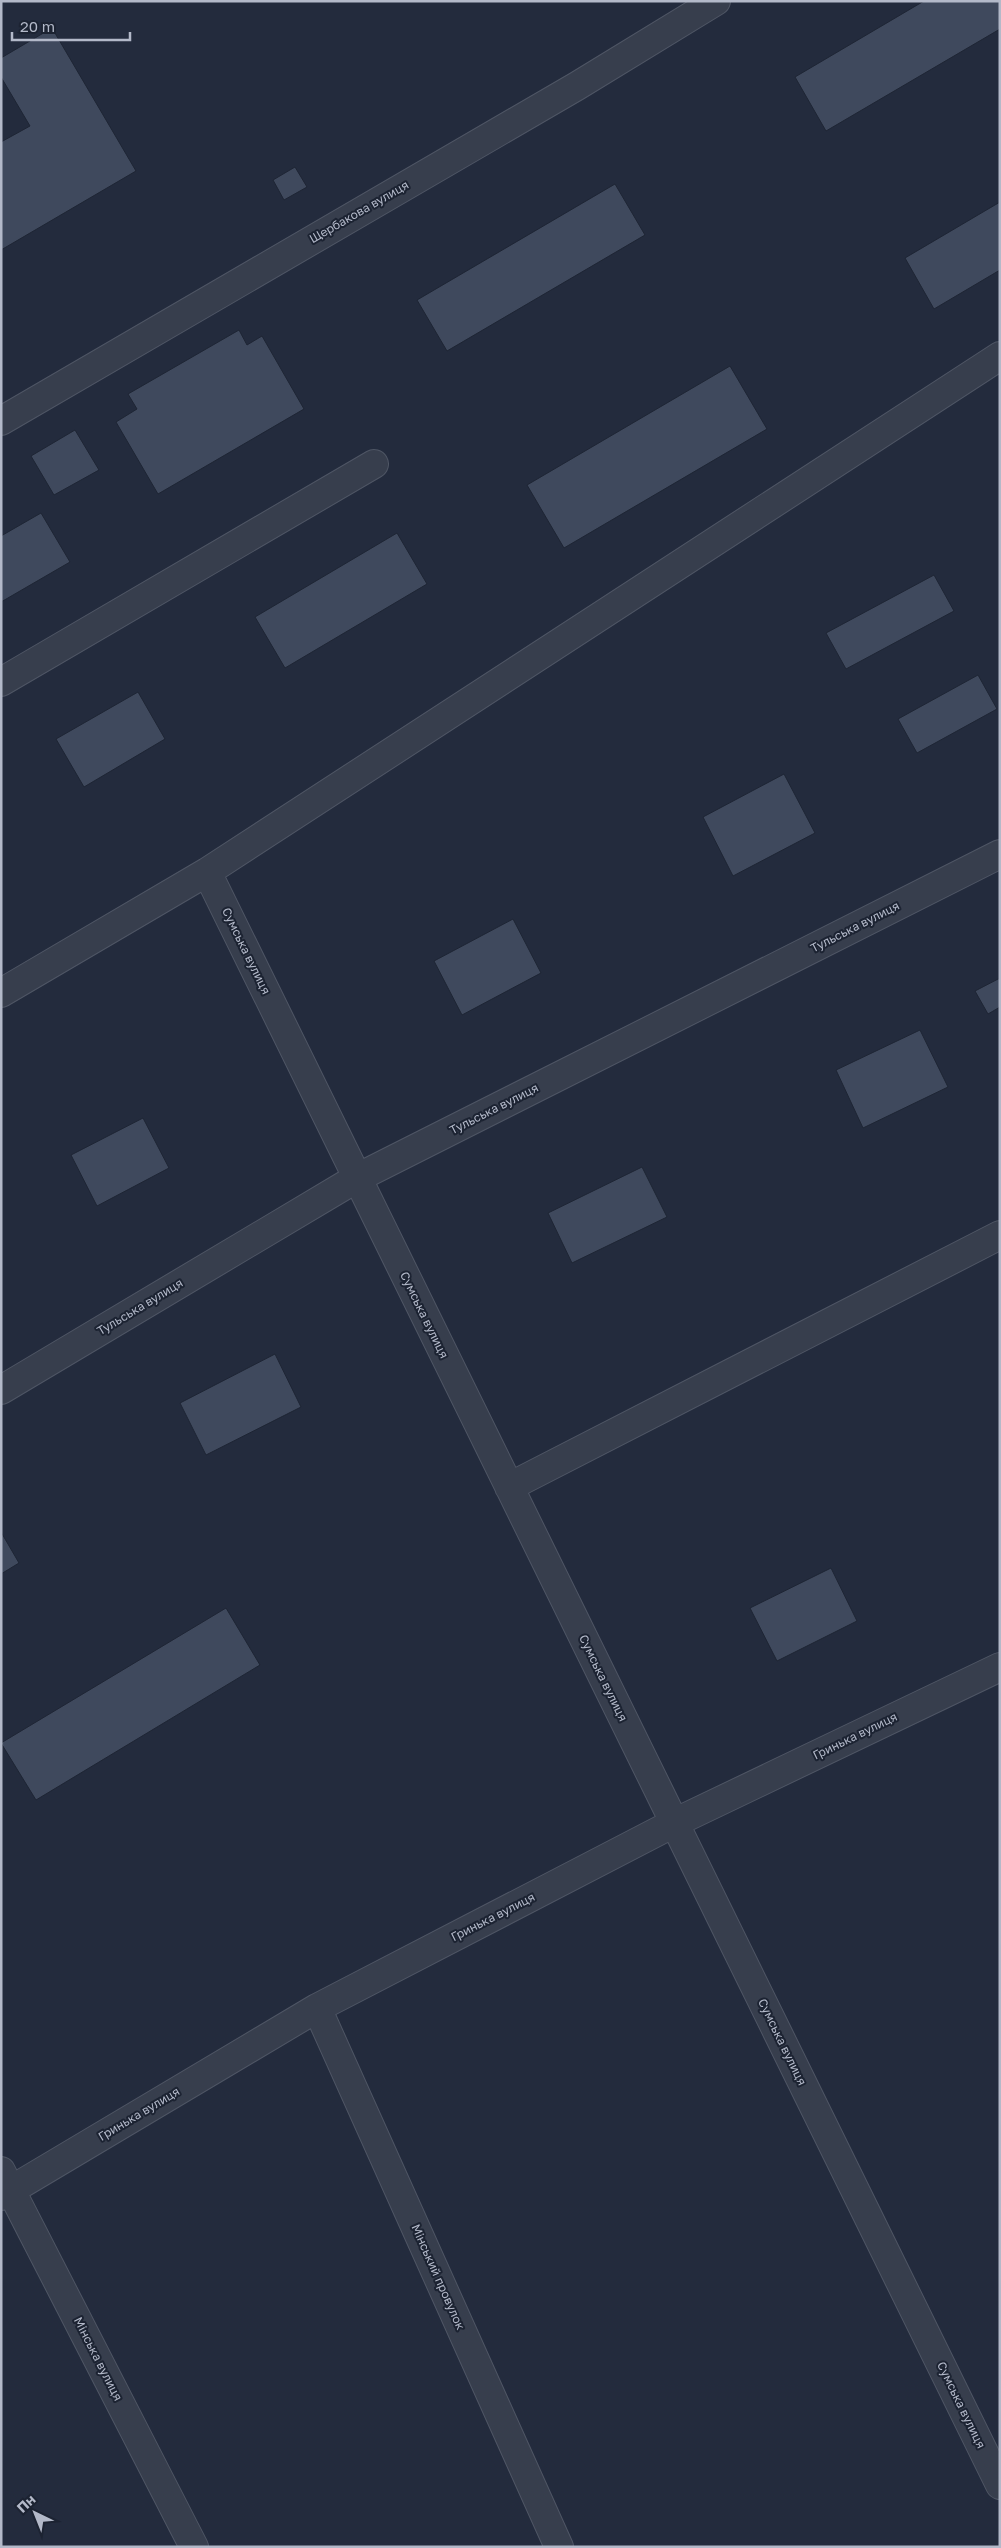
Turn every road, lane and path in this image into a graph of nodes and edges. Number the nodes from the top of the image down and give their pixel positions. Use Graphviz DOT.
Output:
graph roads {
  1 [pos="716,1"];
  2 [pos="1000,356"];
  3 [pos="1,421"];
  4 [pos="374,464"];
  5 [pos="1,682"];
  6 [pos="1000,854"];
  7 [pos="207,872"];
  8 [pos="1,993"];
  9 [pos="357,1178"];
  10 [pos="1000,1235"];
  11 [pos="1,1390"];
  12 [pos="509,1487"];
  13 [pos="1000,1667"];
  14 [pos="674,1823"];
  15 [pos="317,2008"];
  16 [pos="4,2186"];
  17 [pos="1000,2485"];
  18 [pos="194,2547"];
  19 [pos="559,2547"];
  1 -- 3 [label="street, Щербакова вулиця"];
  2 -- 7 [label="street"];
  4 -- 5 [label="street"];
  6 -- 9 [label="street, Тульська вулиця"];
  7 -- 8 [label="street"];
  7 -- 9 [label="street, Сумська вулиця"];
  9 -- 11 [label="street, Тульська вулиця"];
  9 -- 12 [label="street, Сумська вулиця"];
  10 -- 12 [label="street"];
  12 -- 14 [label="street, Сумська вулиця"];
  13 -- 14 [label="street, Гринька вулиця"];
  14 -- 15 [label="street, Гринька вулиця"];
  14 -- 17 [label="street, Сумська вулиця"];
  15 -- 16 [label="street, Гринька вулиця"];
  15 -- 19 [label="street, Мінський провулок"];
  16 -- 18 [label="street, Мінська вулиця"];
}
